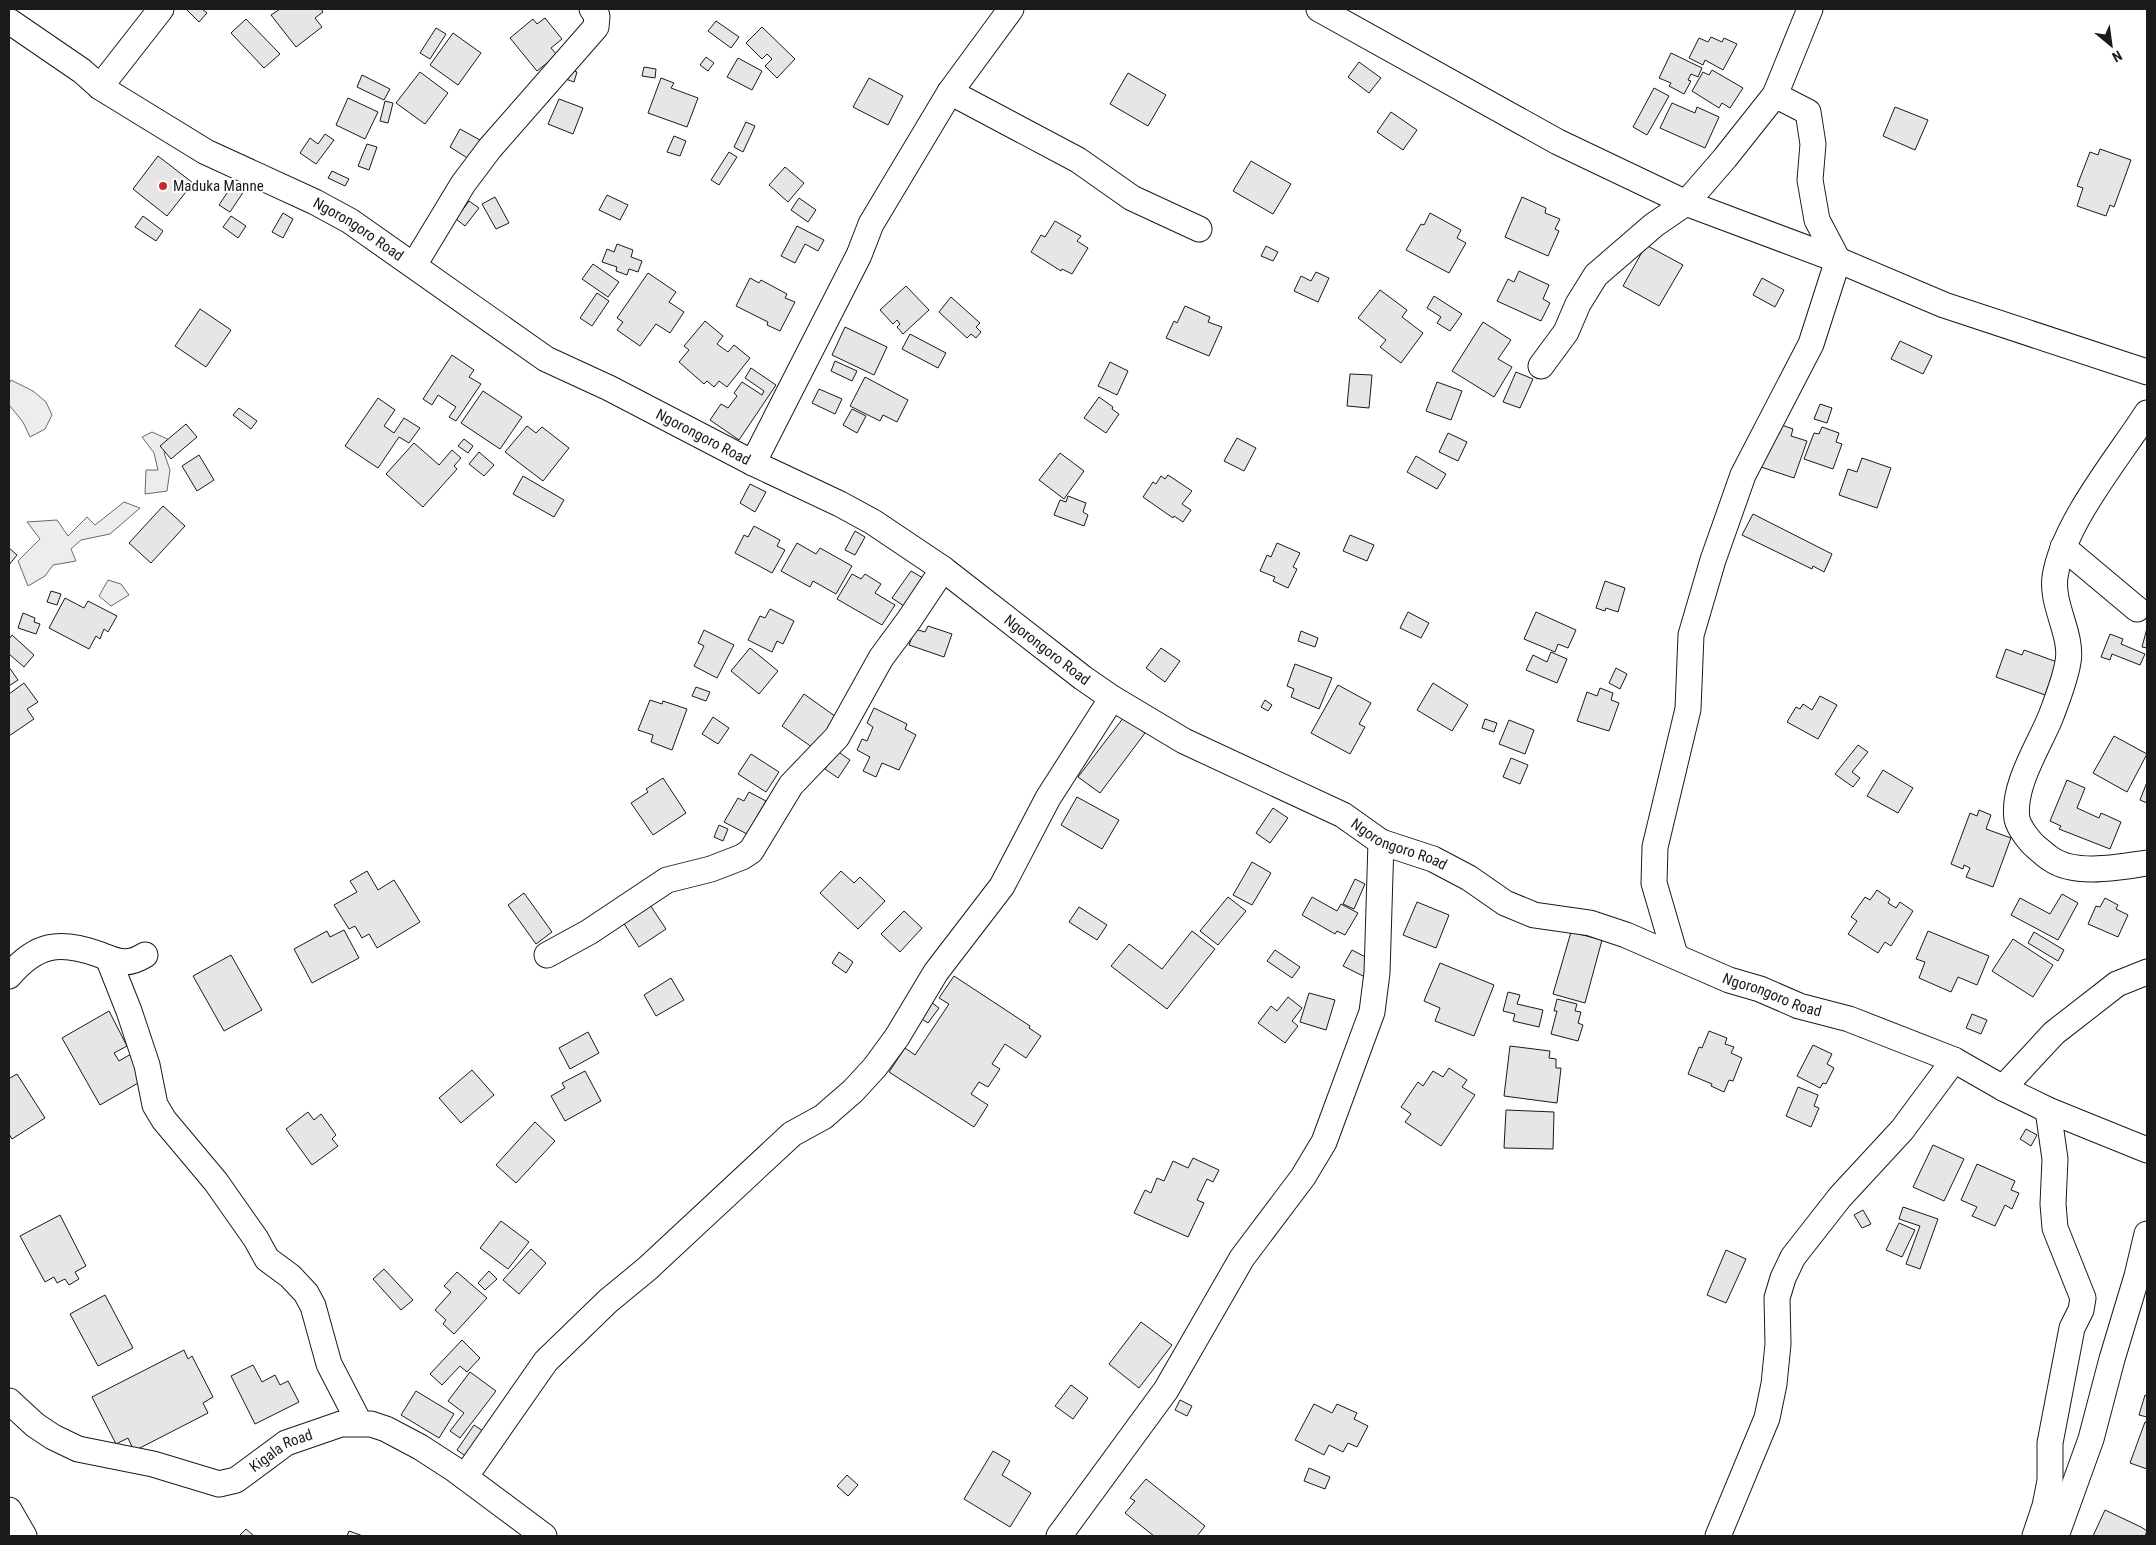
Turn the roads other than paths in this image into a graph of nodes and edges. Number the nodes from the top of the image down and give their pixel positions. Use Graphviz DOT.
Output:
graph roads {
  1 [pos="161,9"];
  2 [pos="592,9"];
  3 [pos="1012,9"];
  4 [pos="1319,9"];
  5 [pos="1810,9"];
  6 [pos="9,20"];
  7 [pos="100,87"];
  8 [pos="950,92"];
  9 [pos="1775,94"];
  10 [pos="1686,203"];
  11 [pos="1199,229"];
  12 [pos="1838,260"];
  13 [pos="414,265"];
  14 [pos="1541,366"];
  15 [pos="2147,372"];
  16 [pos="2147,413"];
  17 [pos="753,463"];
  18 [pos="2063,547"];
  19 [pos="943,569"];
  20 [pos="2137,609"];
  21 [pos="1112,698"];
  22 [pos="1382,842"];
  23 [pos="2147,863"];
  24 [pos="145,955"];
  25 [pos="547,955"];
  26 [pos="1674,955"];
  27 [pos="108,958"];
  28 [pos="2147,972"];
  29 [pos="9,976"];
  30 [pos="1954,1060"];
  31 [pos="2003,1088"];
  32 [pos="2048,1110"];
  33 [pos="2147,1150"];
  34 [pos="2147,1234"];
  35 [pos="9,1401"];
  36 [pos="359,1422"];
  37 [pos="465,1477"];
  38 [pos="9,1510"];
  39 [pos="1061,1535"];
  40 [pos="24,1536"];
  41 [pos="544,1536"];
  42 [pos="1718,1536"];
  43 [pos="2035,1536"];
  44 [pos="2056,1536"];
  1 -- 7 [label="street"];
  2 -- 13 [label="street"];
  3 -- 8 [label="street"];
  4 -- 10 [label="street"];
  5 -- 9 [label="street"];
  6 -- 7 [label="street, Ngorongoro Road"];
  7 -- 13 [label="street, Ngorongoro Road"];
  8 -- 11 [label="street"];
  8 -- 17 [label="street"];
  9 -- 10 [label="street"];
  9 -- 12 [label="street"];
  10 -- 12 [label="street"];
  10 -- 14 [label="street"];
  12 -- 15 [label="street"];
  12 -- 26 [label="street"];
  13 -- 17 [label="street, Ngorongoro Road"];
  16 -- 18 [label="street"];
  17 -- 19 [label="street, Ngorongoro Road"];
  18 -- 20 [label="street"];
  18 -- 23 [label="street"];
  19 -- 21 [label="street, Ngorongoro Road"];
  19 -- 25 [label="street"];
  21 -- 22 [label="street, Ngorongoro Road"];
  21 -- 37 [label="street"];
  22 -- 26 [label="street, Ngorongoro Road"];
  22 -- 39 [label="street"];
  24 -- 27 [label="street"];
  26 -- 30 [label="street, Ngorongoro Road"];
  27 -- 29 [label="street"];
  27 -- 36 [label="street"];
  28 -- 31 [label="street"];
  30 -- 31 [label="street, Ngorongoro Road"];
  30 -- 42 [label="street"];
  31 -- 32 [label="street, Ngorongoro Road"];
  32 -- 33 [label="street, Ngorongoro Road"];
  32 -- 43 [label="street"];
  34 -- 44 [label="street"];
  35 -- 36 [label="street, Kigala Road"];
  36 -- 37 [label="street, Kigala Road"];
  37 -- 41 [label="street, Kigala Road"];
  38 -- 40 [label="street"];
}
